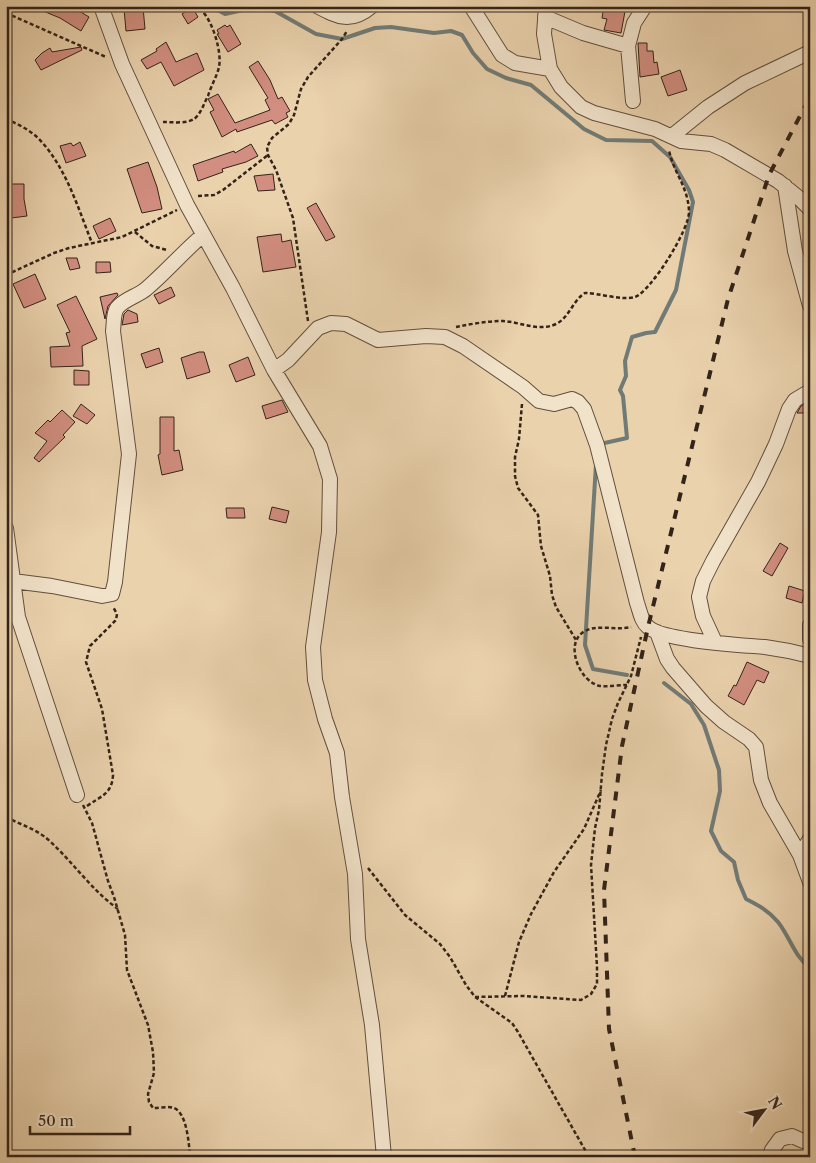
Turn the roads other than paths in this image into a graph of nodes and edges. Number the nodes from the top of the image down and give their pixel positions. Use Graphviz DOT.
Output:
graph roads {
  1 [pos="101,6"];
  2 [pos="317,6"];
  3 [pos="372,6"];
  4 [pos="471,6"];
  5 [pos="645,6"];
  6 [pos="546,12"];
  7 [pos="628,46"];
  8 [pos="810,52"];
  9 [pos="550,69"];
  10 [pos="633,101"];
  11 [pos="672,136"];
  12 [pos="785,186"];
  13 [pos="810,209"];
  14 [pos="203,236"];
  15 [pos="810,306"];
  16 [pos="274,370"];
  17 [pos="810,391"];
  18 [pos="6,528"];
  19 [pos="13,581"];
  20 [pos="810,625"];
  21 [pos="658,632"];
  22 [pos="810,639"];
  23 [pos="715,642"];
  24 [pos="810,656"];
  25 [pos="81,801"];
  26 [pos="810,839"];
  27 [pos="800,855"];
  28 [pos="810,882"];
  29 [pos="810,1139"];
  30 [pos="384,1157"];
  31 [pos="770,1157"];
  1 -- 14 [label="street"];
  2 -- 3 [label="street"];
  4 -- 9 [label="street"];
  5 -- 7 [label="street"];
  6 -- 7 [label="street"];
  6 -- 9 [label="street"];
  7 -- 10 [label="street"];
  8 -- 11 [label="street"];
  9 -- 11 [label="street"];
  11 -- 12 [label="street"];
  12 -- 13 [label="street"];
  12 -- 15 [label="street"];
  14 -- 16 [label="street"];
  14 -- 19 [label="street"];
  16 -- 21 [label="street"];
  16 -- 30 [label="street"];
  17 -- 23 [label="street"];
  18 -- 19 [label="street"];
  19 -- 25 [label="street"];
  20 -- 22 [label="street"];
  21 -- 23 [label="street"];
  21 -- 27 [label="street"];
  23 -- 24 [label="street"];
  26 -- 27 [label="street"];
  27 -- 28 [label="street"];
  29 -- 31 [label="street"];
}
